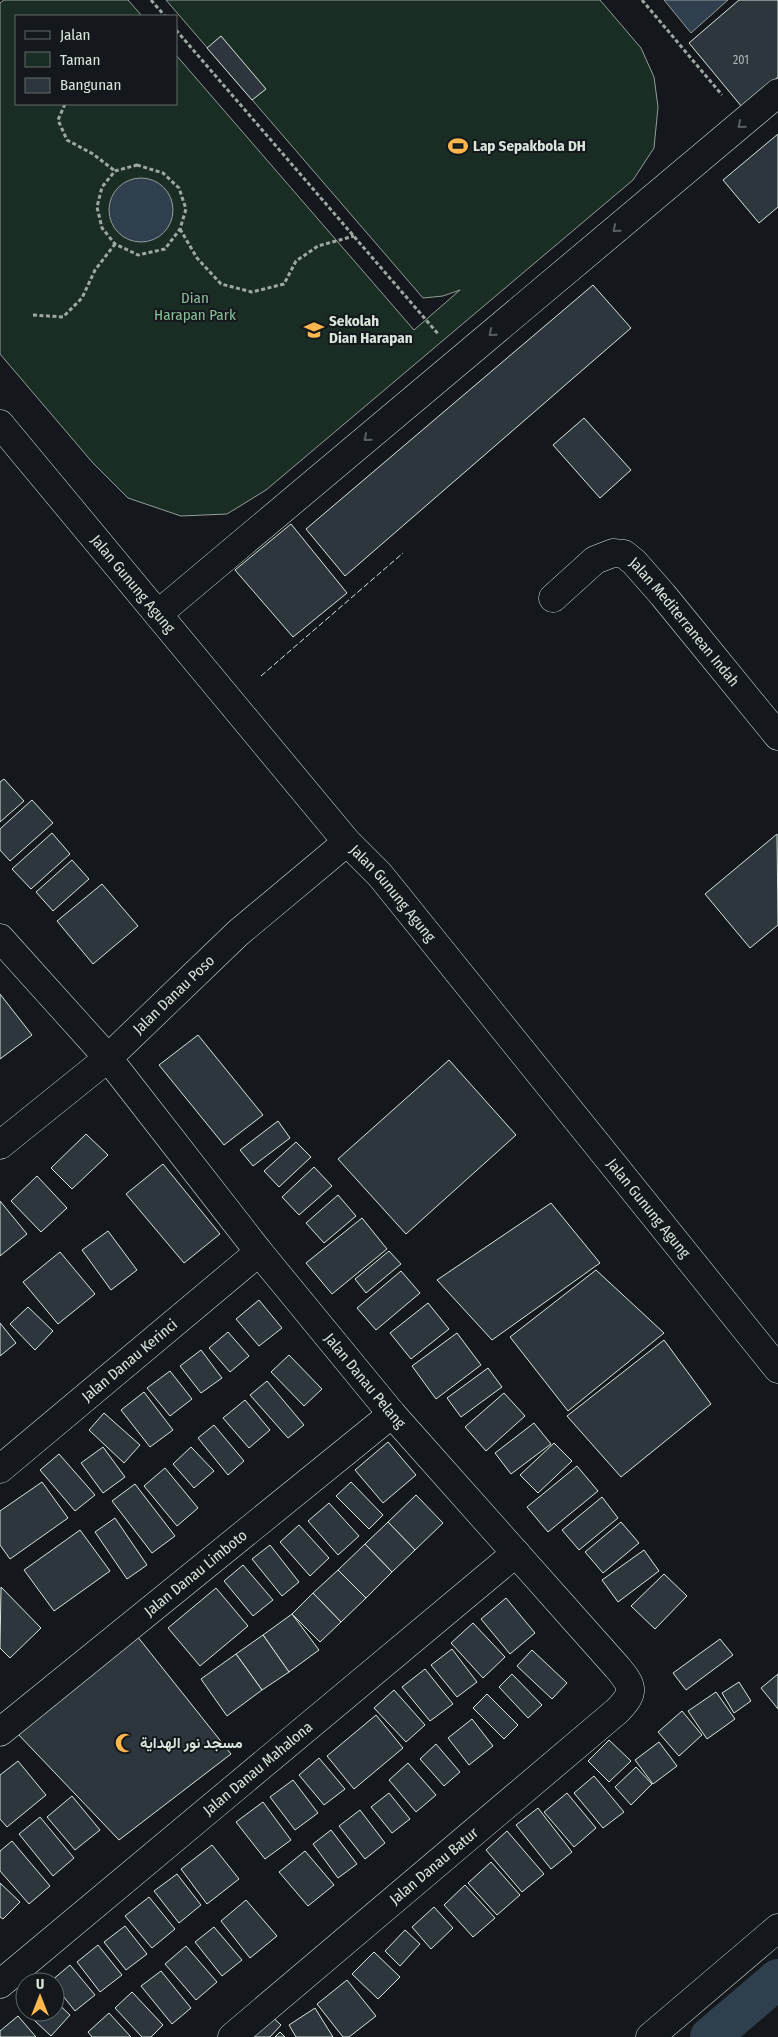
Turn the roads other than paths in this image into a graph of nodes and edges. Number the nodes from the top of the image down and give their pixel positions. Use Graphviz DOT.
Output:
graph roads {
  1 [pos="778,93"];
  2 [pos="0,424"];
  3 [pos="553,598"];
  4 [pos="158,614"];
  5 [pos="778,736"];
  6 [pos="347,842"];
  7 [pos="0,938"];
  8 [pos="108,1058"];
  9 [pos="0,1145"];
  10 [pos="259,1252"];
  11 [pos="778,1369"];
  12 [pos="392,1414"];
  13 [pos="0,1469"];
  14 [pos="516,1553"];
  15 [pos="631,1692"];
  16 [pos="0,1732"];
  17 [pos="778,1928"];
  18 [pos="0,1984"];
  19 [pos="232,2037"];
  20 [pos="650,2037"];
  1 -- 4 [label="street, one-way"];
  2 -- 4 [label="street, Jalan Gunung Agung"];
  3 -- 5 [label="street, Jalan Mediterranean Indah"];
  4 -- 6 [label="street, Jalan Gunung Agung"];
  6 -- 8 [label="street, Jalan Danau Poso"];
  6 -- 11 [label="street, Jalan Gunung Agung"];
  7 -- 8 [label="street, Jalan Danau Pelang"];
  8 -- 9 [label="street, Jalan Danau Poso"];
  8 -- 10 [label="street, Jalan Danau Pelang"];
  10 -- 12 [label="street, Jalan Danau Pelang"];
  10 -- 13 [label="street, Jalan Danau Kerinci"];
  12 -- 14 [label="street, Jalan Danau Pelang"];
  12 -- 16 [label="street, Jalan Danau Limboto"];
  14 -- 15 [label="street, Jalan Danau Pelang"];
  14 -- 18 [label="street, Jalan Danau Mahalona"];
  15 -- 19 [label="street, Jalan Danau Batur"];
  17 -- 20 [label="street"];
}
